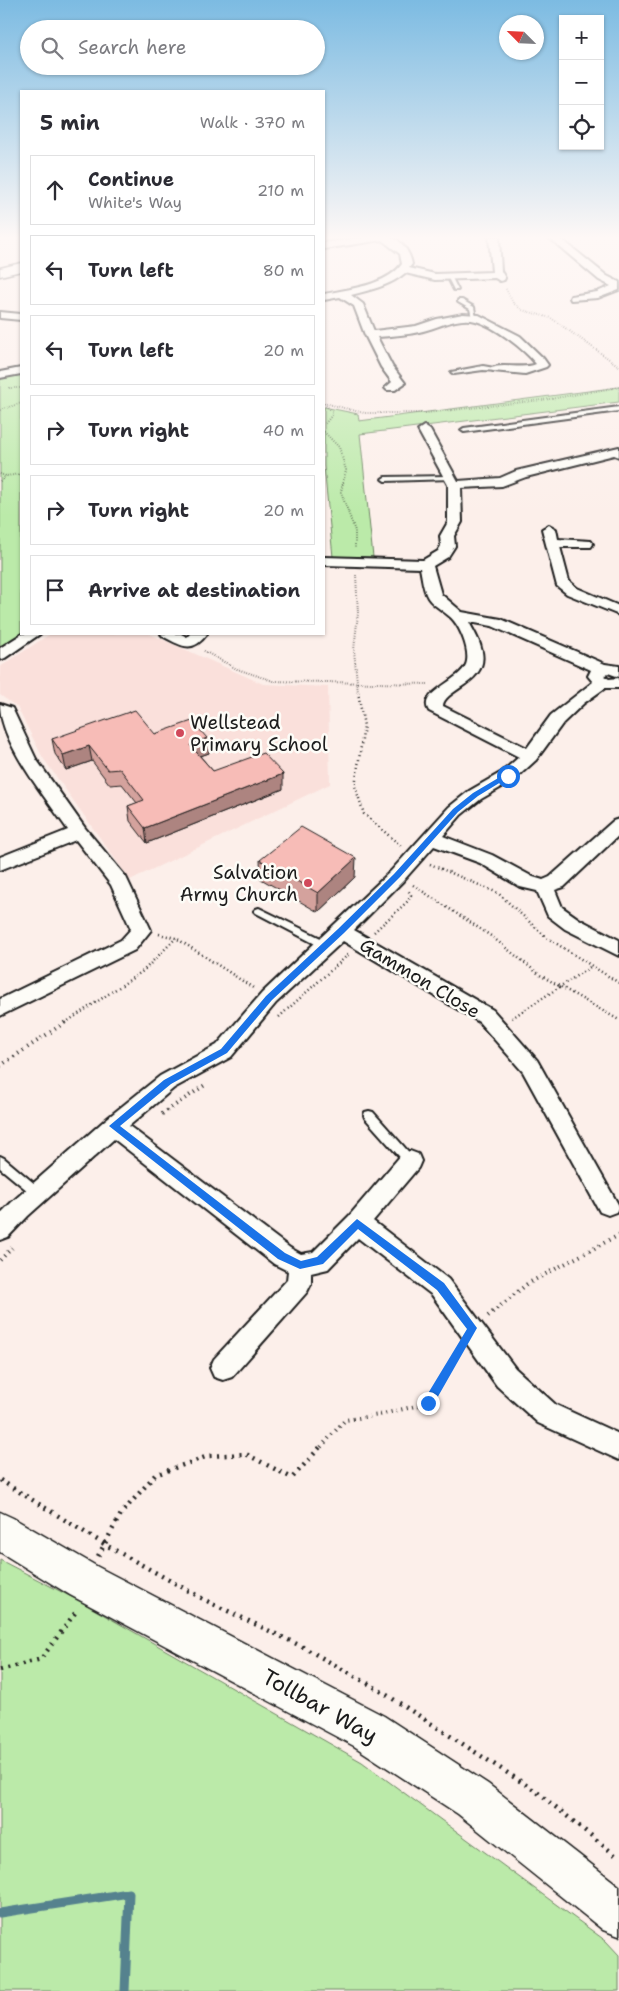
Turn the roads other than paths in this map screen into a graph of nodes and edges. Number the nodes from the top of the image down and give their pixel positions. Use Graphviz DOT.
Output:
graph roads {
  1 [pos="368,330"];
  2 [pos="411,330"];
  3 [pos="502,330"];
  4 [pos="370,335"];
  5 [pos="497,369"];
  6 [pos="3,371"];
  7 [pos="20,371"];
  8 [pos="454,372"];
  9 [pos="399,385"];
  10 [pos="619,409"];
  11 [pos="424,430"];
  12 [pos="464,430"];
  13 [pos="618,451"];
  14 [pos="385,479"];
  15 [pos="452,482"];
  16 [pos="586,544"];
  17 [pos="325,561"];
  18 [pos="426,564"];
  19 [pos="619,611"];
  20 [pos="457,616"];
  21 [pos="30,635"];
  22 [pos="175,635"];
  23 [pos="193,638"];
  24 [pos="0,655"];
  25 [pos="613,674"];
  26 [pos="0,709"];
  27 [pos="530,756"];
  28 [pos="619,825"];
  29 [pos="79,832"];
  30 [pos="432,838"];
  31 [pos="0,864"];
  32 [pos="544,887"];
  33 [pos="259,911"];
  34 [pos="341,931"];
  35 [pos="326,945"];
  36 [pos="619,949"];
  37 [pos="0,1008"];
  38 [pos="370,1114"];
  39 [pos="114,1126"];
  40 [pos="0,1161"];
  41 [pos="410,1161"];
  42 [pos="38,1193"];
  43 [pos="608,1205"];
  44 [pos="357,1223"];
  45 [pos="0,1230"];
  46 [pos="300,1265"];
  47 [pos="223,1368"];
  48 [pos="619,1447"];
  49 [pos="0,1532"];
  50 [pos="619,1914"];
  1 -- 4 [label="street"];
  2 -- 4 [label="street"];
  3 -- 5 [label="street"];
  4 -- 9 [label="street"];
  5 -- 8 [label="lane"];
  6 -- 7 [label="street"];
  10 -- 12 [label="lane"];
  11 -- 15 [label="street"];
  13 -- 15 [label="street"];
  14 -- 15 [label="lane"];
  15 -- 18 [label="street"];
  16 -- 19 [label="street"];
  17 -- 18 [label="street"];
  18 -- 20 [label="street"];
  20 -- 25 [label="street"];
  20 -- 27 [label="street"];
  21 -- 24 [label="street"];
  22 -- 23 [label="street"];
  25 -- 27 [label="street"];
  26 -- 29 [label="street"];
  27 -- 30 [label="street"];
  28 -- 32 [label="street"];
  29 -- 31 [label="street"];
  29 -- 37 [label="street"];
  30 -- 32 [label="street"];
  30 -- 34 [label="street"];
  32 -- 36 [label="street"];
  33 -- 35 [label="lane"];
  34 -- 35 [label="street"];
  34 -- 43 [label="street, Gammon Close"];
  35 -- 39 [label="street"];
  38 -- 41 [label="lane"];
  39 -- 42 [label="street"];
  39 -- 46 [label="street"];
  40 -- 42 [label="lane"];
  41 -- 44 [label="street"];
  42 -- 45 [label="street"];
  44 -- 46 [label="street"];
  44 -- 48 [label="street"];
  46 -- 47 [label="street"];
  49 -- 50 [label="main road, Tollbar Way"];
}
